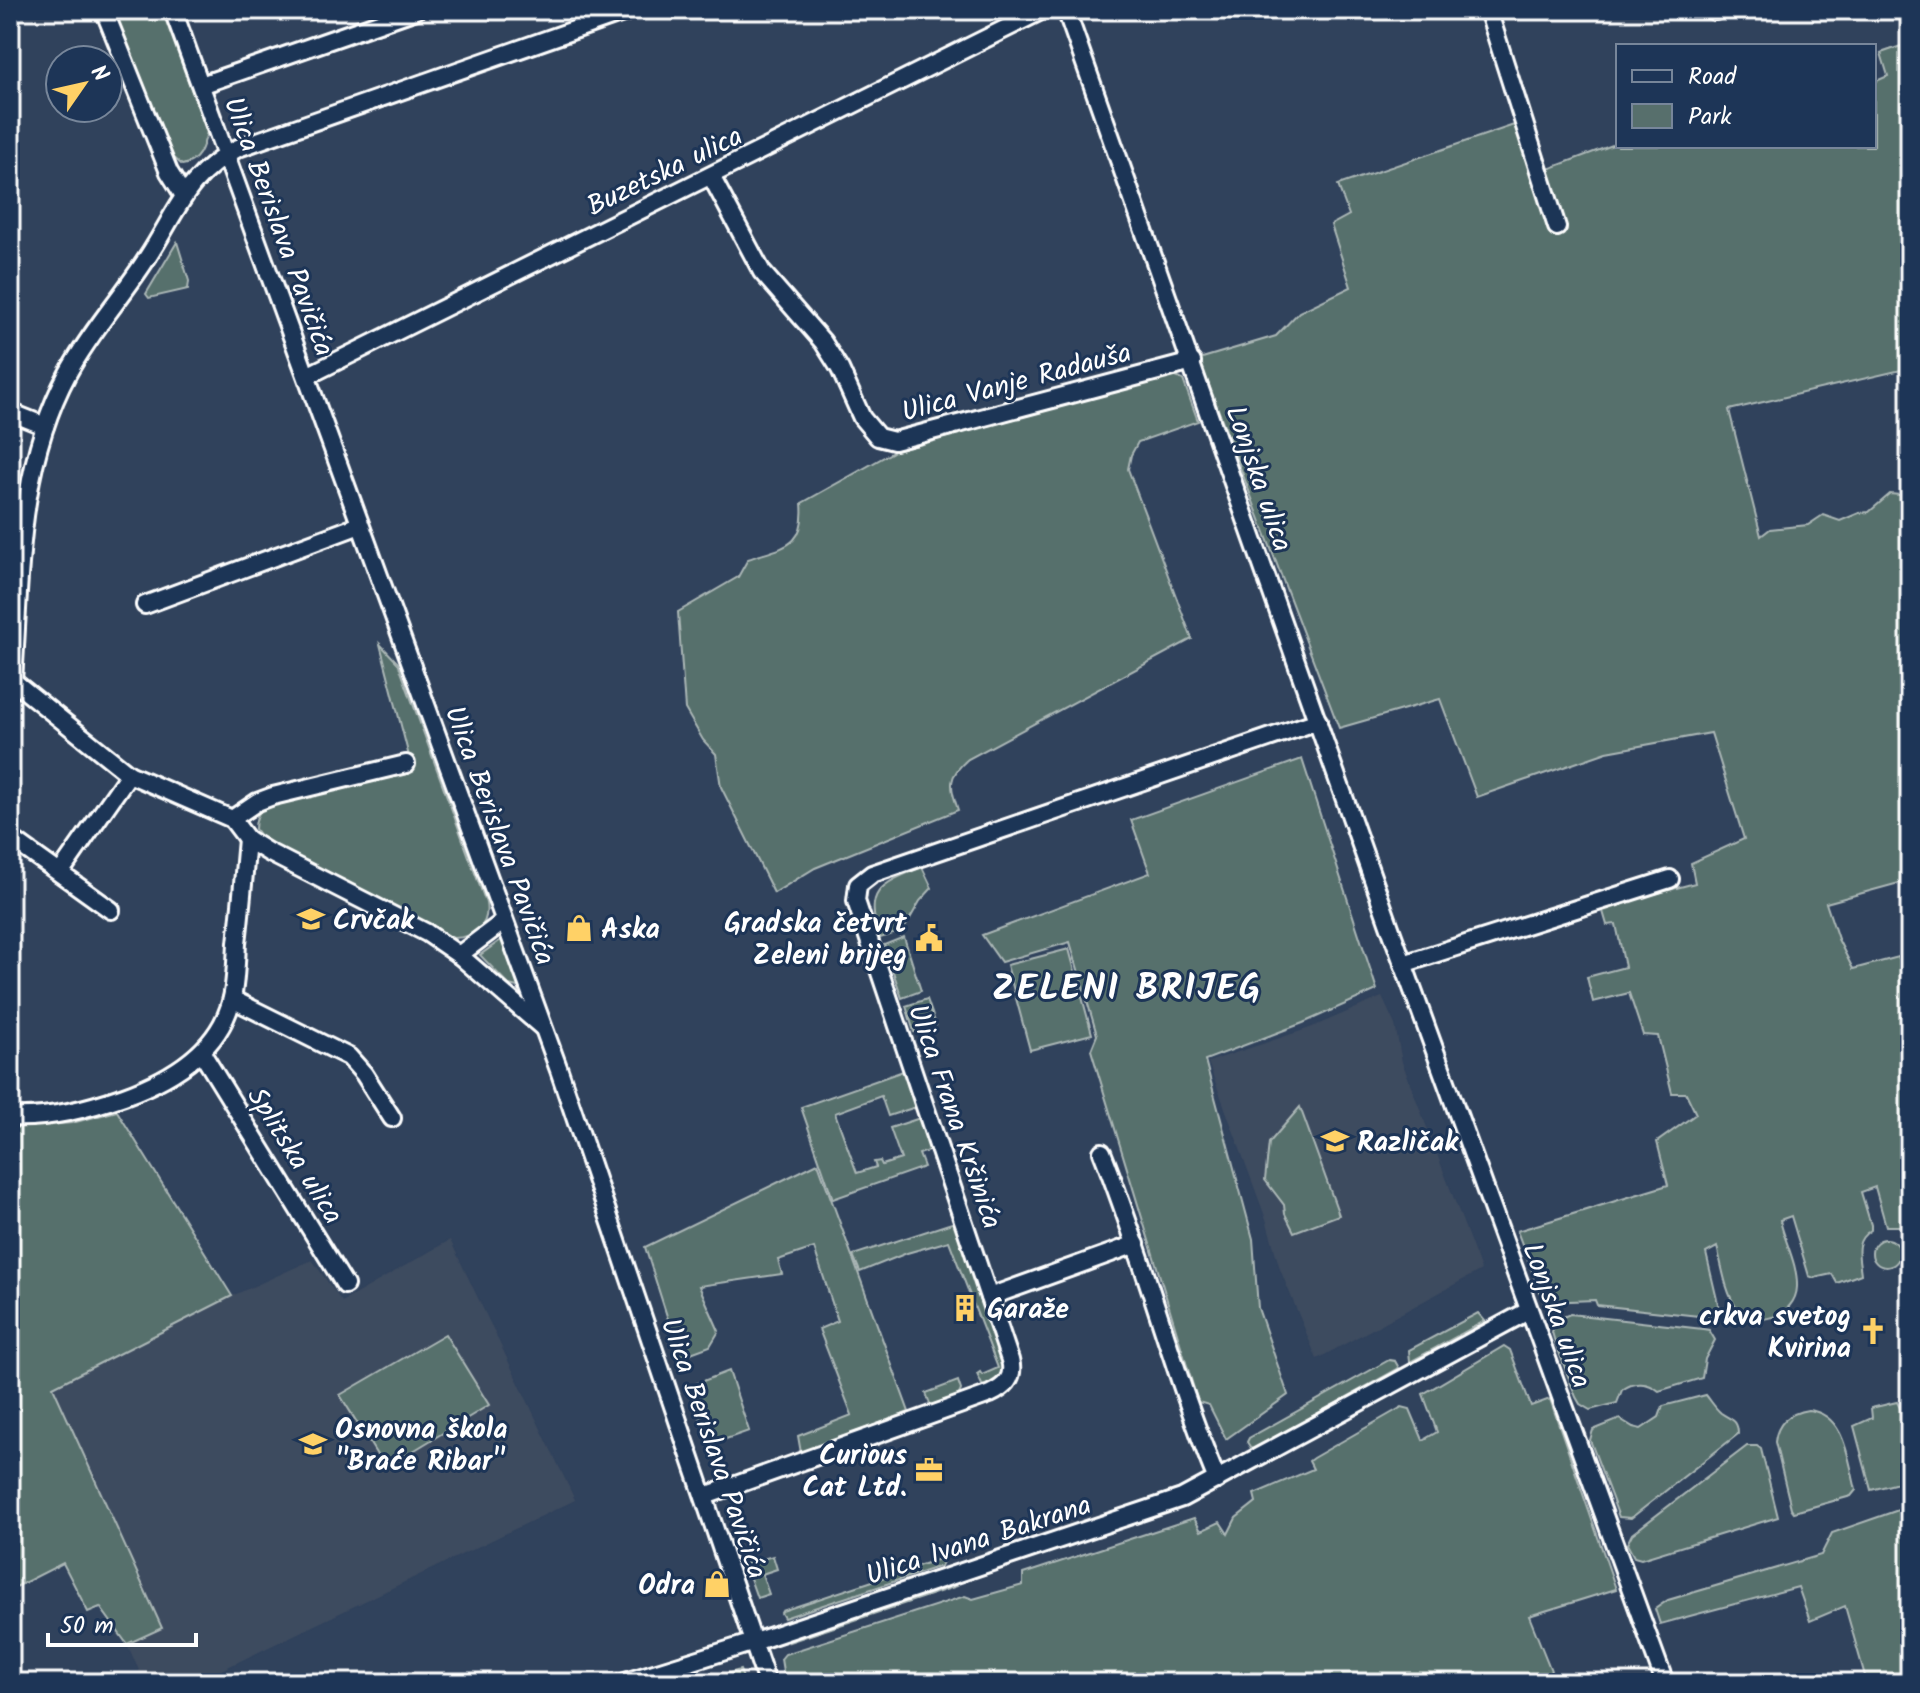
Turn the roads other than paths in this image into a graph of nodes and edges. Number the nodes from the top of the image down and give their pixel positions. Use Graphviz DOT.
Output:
graph roads {
  1 [pos="104,10"];
  2 [pos="173,10"];
  3 [pos="416,10"];
  4 [pos="631,10"];
  5 [pos="1043,10"];
  6 [pos="1066,10"];
  7 [pos="1488,10"];
  8 [pos="201,85"];
  9 [pos="226,154"];
  10 [pos="711,176"];
  11 [pos="184,196"];
  12 [pos="1557,227"];
  13 [pos="1192,362"];
  14 [pos="307,376"];
  15 [pos="10,412"];
  16 [pos="45,426"];
  17 [pos="360,525"];
  18 [pos="145,605"];
  19 [pos="12,682"];
  20 [pos="1318,721"];
  21 [pos="406,764"];
  22 [pos="129,774"];
  23 [pos="232,819"];
  24 [pos="12,839"];
  25 [pos="247,839"];
  26 [pos="60,873"];
  27 [pos="1670,879"];
  28 [pos="111,910"];
  29 [pos="504,921"];
  30 [pos="459,955"];
  31 [pos="1403,964"];
  32 [pos="232,999"];
  33 [pos="543,1028"];
  34 [pos="202,1053"];
  35 [pos="10,1117"];
  36 [pos="392,1118"];
  37 [pos="1102,1152"];
  38 [pos="1136,1244"];
  39 [pos="345,1285"];
  40 [pos="989,1297"];
  41 [pos="1528,1311"];
  42 [pos="1217,1480"];
  43 [pos="705,1496"];
  44 [pos="754,1642"];
  45 [pos="622,1683"];
  46 [pos="767,1683"];
  47 [pos="1665,1683"];
  1 -- 11 [label="street"];
  2 -- 8 [label="street, Ulica Berislava Pavičića"];
  3 -- 8 [label="street"];
  4 -- 9 [label="street"];
  5 -- 10 [label="street, Buzetska ulica"];
  6 -- 13 [label="street, Lonjska ulica"];
  7 -- 12 [label="street"];
  8 -- 9 [label="street, Ulica Berislava Pavičića"];
  9 -- 11 [label="street"];
  9 -- 14 [label="street, Ulica Berislava Pavičića"];
  10 -- 13 [label="street, Ulica Vanje Radauša"];
  10 -- 14 [label="street, Buzetska ulica"];
  11 -- 16 [label="street"];
  13 -- 20 [label="street, Lonjska ulica"];
  14 -- 17 [label="street, Ulica Berislava Pavičića"];
  15 -- 16 [label="street"];
  16 -- 19 [label="street"];
  17 -- 18 [label="street"];
  17 -- 29 [label="street, Ulica Berislava Pavičića"];
  19 -- 22 [label="street"];
  20 -- 31 [label="street, Lonjska ulica"];
  20 -- 40 [label="street, Ulica Frana Kršinića"];
  21 -- 23 [label="street"];
  22 -- 23 [label="street"];
  22 -- 26 [label="street"];
  23 -- 25 [label="street"];
  24 -- 26 [label="street"];
  25 -- 30 [label="street"];
  25 -- 32 [label="street"];
  26 -- 28 [label="street"];
  27 -- 31 [label="street"];
  29 -- 30 [label="street"];
  29 -- 33 [label="street, Ulica Berislava Pavičića"];
  30 -- 33 [label="street"];
  31 -- 41 [label="street, Lonjska ulica"];
  32 -- 34 [label="street"];
  32 -- 36 [label="street"];
  33 -- 43 [label="street, Ulica Berislava Pavičića"];
  34 -- 35 [label="street"];
  34 -- 39 [label="street, Splitska ulica"];
  37 -- 38 [label="street"];
  38 -- 40 [label="street"];
  38 -- 42 [label="street"];
  40 -- 43 [label="street, Ulica Frana Kršinića"];
  41 -- 42 [label="street, Ulica Ivana Bakrana"];
  41 -- 47 [label="street, Lonjska ulica"];
  42 -- 44 [label="street, Ulica Ivana Bakrana"];
  43 -- 44 [label="street, Ulica Berislava Pavičića"];
  44 -- 45 [label="street, Ulica Ivana Bakrana"];
  44 -- 46 [label="street, Ulica Berislava Pavičića"];
}
